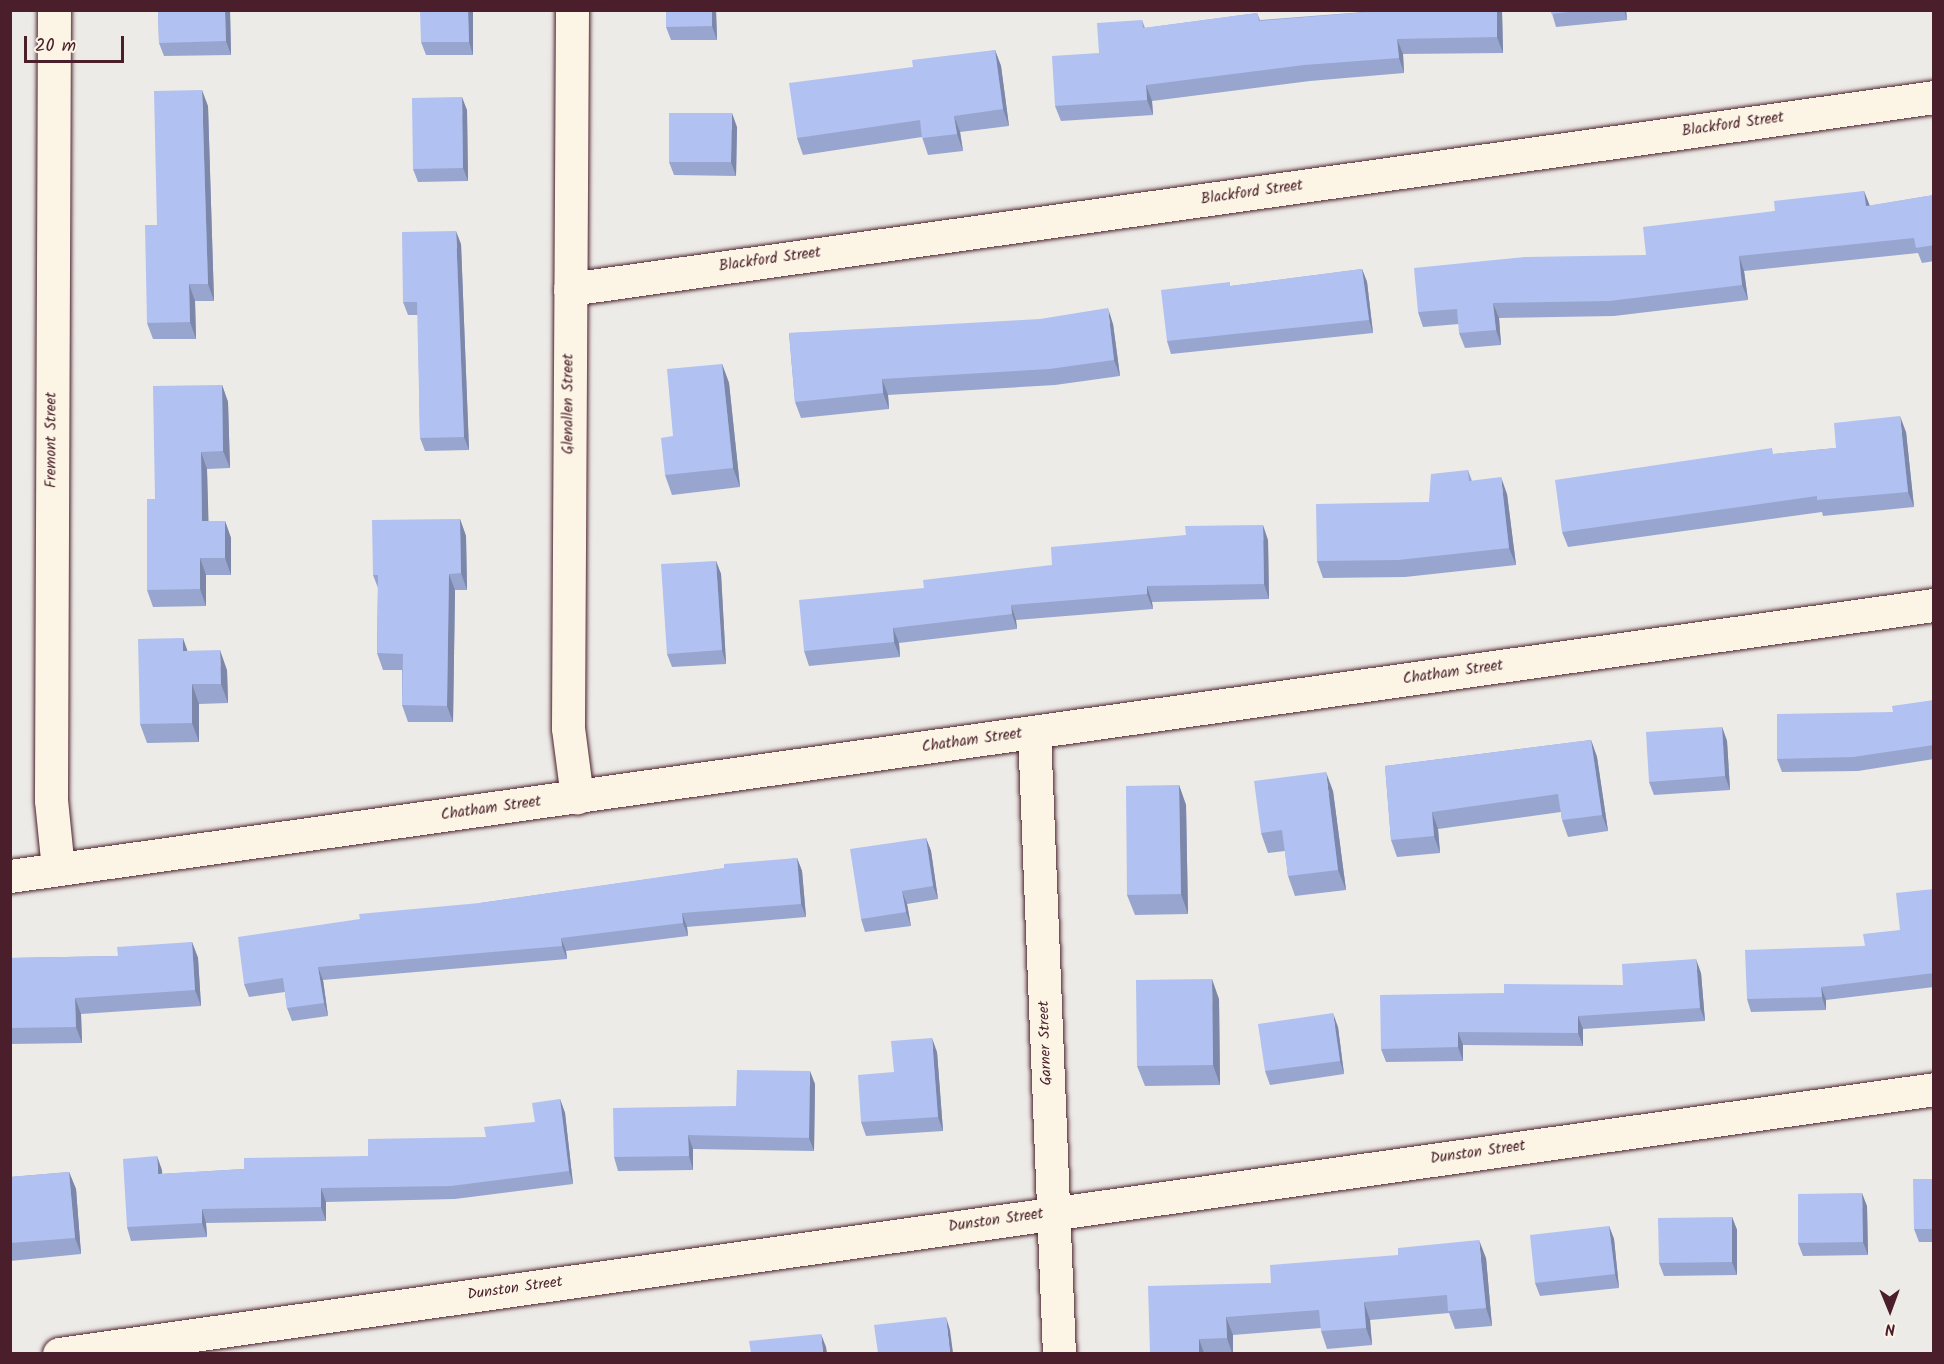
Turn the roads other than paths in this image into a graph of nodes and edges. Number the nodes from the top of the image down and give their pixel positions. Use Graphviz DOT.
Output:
graph roads {
  1 [pos="54,10"];
  2 [pos="572,10"];
  3 [pos="1934,97"];
  4 [pos="570,288"];
  5 [pos="1934,605"];
  6 [pos="1034,732"];
  7 [pos="577,796"];
  8 [pos="58,869"];
  9 [pos="10,876"];
  10 [pos="1934,1089"];
  11 [pos="1053,1213"];
  12 [pos="59,1353"];
  13 [pos="1059,1353"];
  1 -- 8 [label="street, Fremont Street"];
  2 -- 4 [label="street, Glenallen Street"];
  3 -- 4 [label="street, Blackford Street"];
  4 -- 7 [label="street, Glenallen Street"];
  5 -- 6 [label="street, Chatham Street"];
  6 -- 7 [label="street, Chatham Street"];
  6 -- 11 [label="street, Garner Street"];
  7 -- 8 [label="street, Chatham Street"];
  8 -- 9 [label="street, Chatham Street"];
  10 -- 11 [label="street, Dunston Street"];
  11 -- 12 [label="street, Dunston Street"];
  11 -- 13 [label="street, Garner Street"];
}
